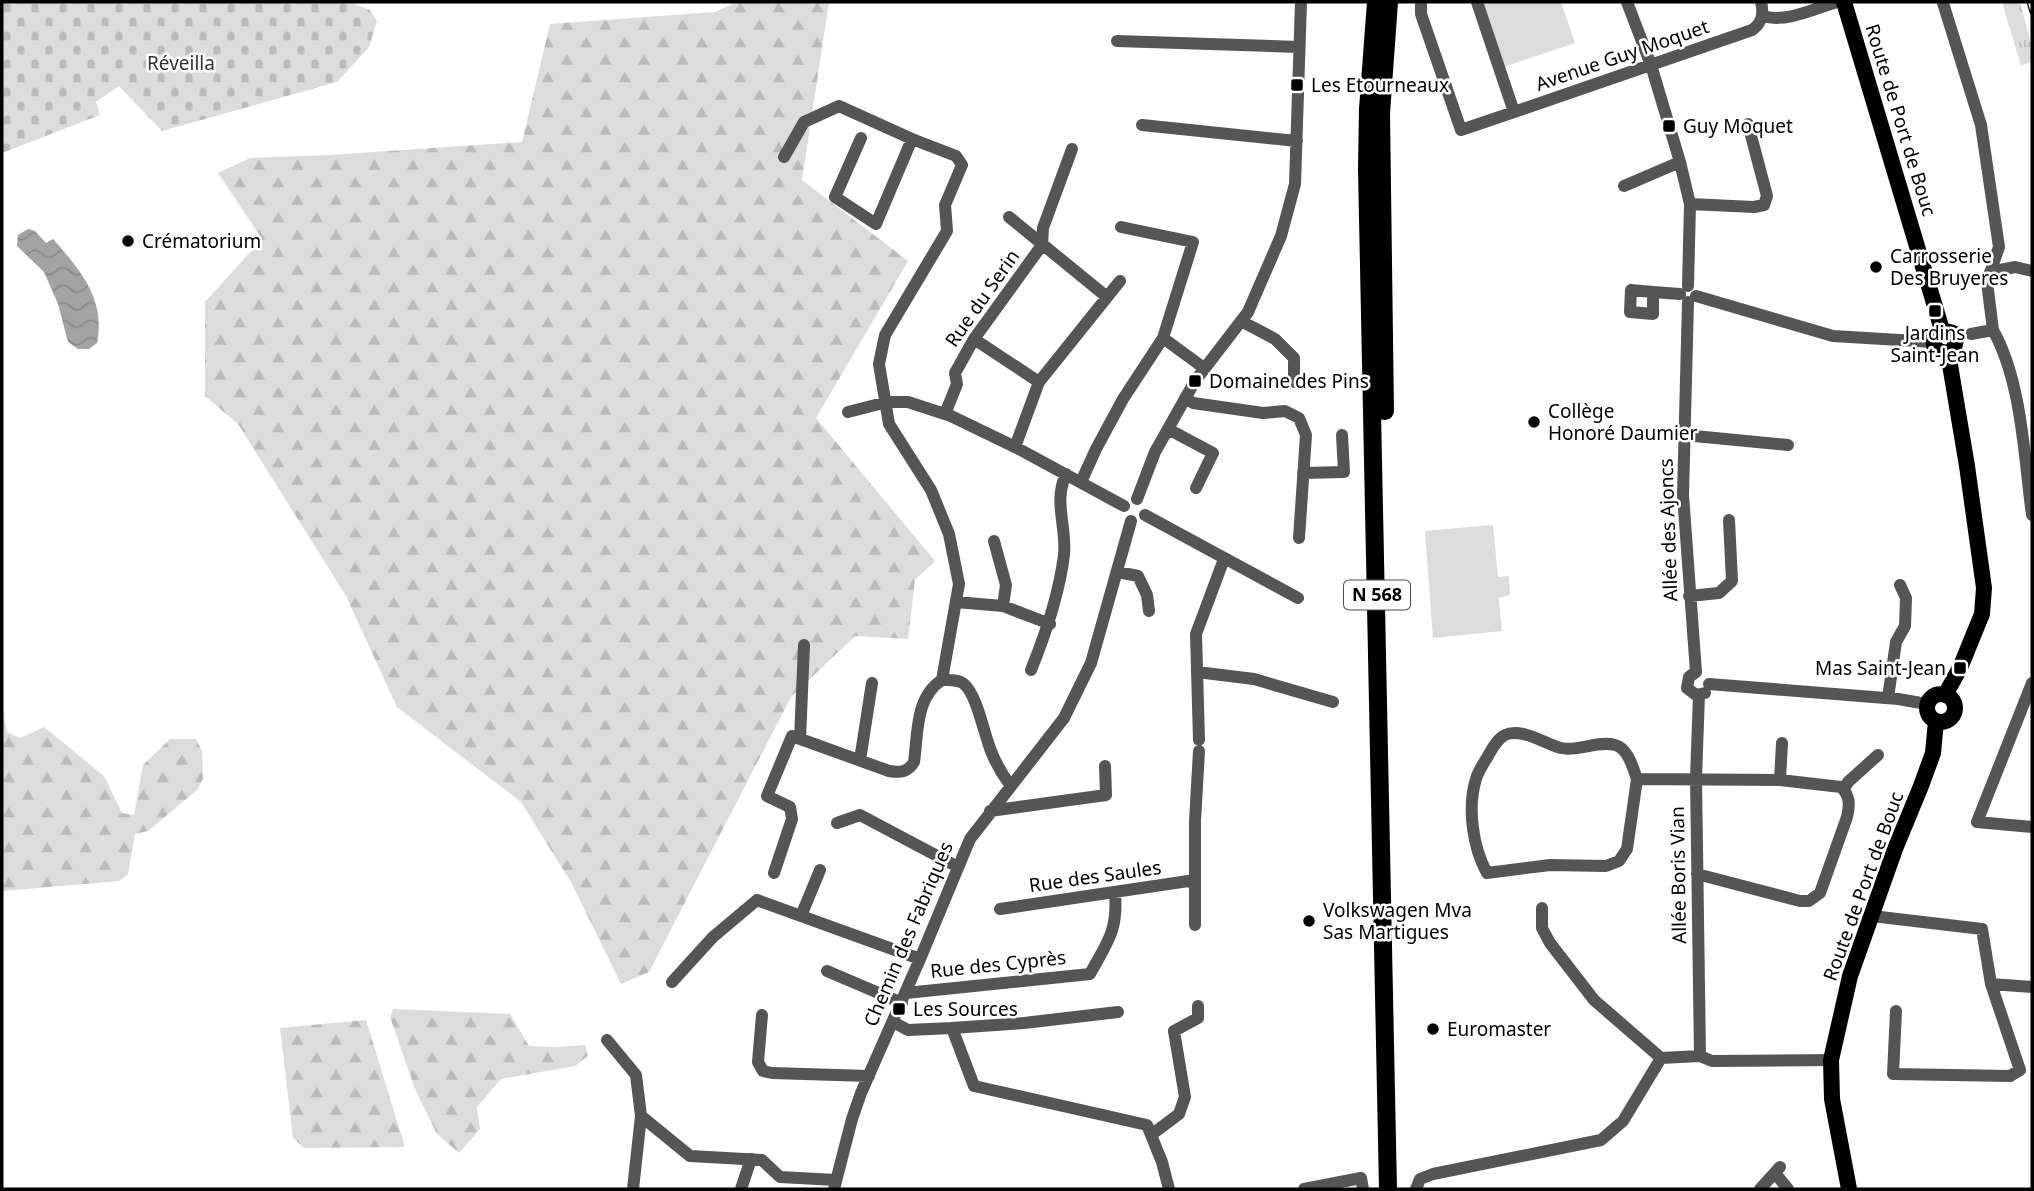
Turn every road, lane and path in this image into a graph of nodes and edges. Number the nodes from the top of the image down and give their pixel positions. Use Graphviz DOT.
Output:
graph roads {
  1 [pos="1366,2"];
  2 [pos="1377,2"];
  3 [pos="1390,2"];
  4 [pos="1422,2"];
  5 [pos="1477,2"];
  6 [pos="1627,2"];
  7 [pos="1761,2"];
  8 [pos="1837,2"];
  9 [pos="1844,2"];
  10 [pos="1303,3"];
  11 [pos="1943,3"];
  12 [pos="1762,16"];
  13 [pos="1117,41"];
  14 [pos="1299,47"];
  15 [pos="1651,65"];
  16 [pos="1368,109"];
  17 [pos="1514,112"];
  18 [pos="1748,124"];
  19 [pos="1142,125"];
  20 [pos="861,138"];
  21 [pos="912,139"];
  22 [pos="1297,141"];
  23 [pos="1072,149"];
  24 [pos="784,157"];
  25 [pos="1680,162"];
  26 [pos="1624,186"];
  27 [pos="1690,204"];
  28 [pos="1009,217"];
  29 [pos="1121,227"];
  30 [pos="1042,245"];
  31 [pos="2032,271"];
  32 [pos="1990,272"];
  33 [pos="1120,281"];
  34 [pos="1653,292"];
  35 [pos="1688,295"];
  36 [pos="1107,297"];
  37 [pos="1241,321"];
  38 [pos="1993,330"];
  39 [pos="1163,338"];
  40 [pos="974,339"];
  41 [pos="1946,340"];
  42 [pos="1204,368"];
  43 [pos="1039,382"];
  44 [pos="1294,382"];
  45 [pos="1185,398"];
  46 [pos="887,402"];
  47 [pos="848,412"];
  48 [pos="945,414"];
  49 [pos="1168,429"];
  50 [pos="1342,435"];
  51 [pos="1684,435"];
  52 [pos="1788,445"];
  53 [pos="1015,447"];
  54 [pos="2028,459"];
  55 [pos="1303,473"];
  56 [pos="1066,474"];
  57 [pos="2030,480"];
  58 [pos="1081,482"];
  59 [pos="1196,488"];
  60 [pos="1137,499"];
  61 [pos="1124,506"];
  62 [pos="1145,514"];
  63 [pos="2032,515"];
  64 [pos="1131,520"];
  65 [pos="1729,520"];
  66 [pos="1299,538"];
  67 [pos="994,541"];
  68 [pos="1224,559"];
  69 [pos="1118,572"];
  70 [pos="1900,586"];
  71 [pos="1689,596"];
  72 [pos="1298,598"];
  73 [pos="956,602"];
  74 [pos="1003,606"];
  75 [pos="1149,611"];
  76 [pos="1050,624"];
  77 [pos="804,645"];
  78 [pos="1031,670"];
  79 [pos="1197,672"];
  80 [pos="1696,672"];
  81 [pos="942,680"];
  82 [pos="872,682"];
  83 [pos="2032,683"];
  84 [pos="1709,684"];
  85 [pos="1699,695"];
  86 [pos="1945,695"];
  87 [pos="1888,698"];
  88 [pos="1333,702"];
  89 [pos="1927,704"];
  90 [pos="1936,722"];
  91 [pos="796,738"];
  92 [pos="1782,743"];
  93 [pos="1878,755"];
  94 [pos="860,760"];
  95 [pos="1105,766"];
  96 [pos="1696,778"];
  97 [pos="1637,779"];
  98 [pos="1780,780"];
  99 [pos="1010,785"];
  100 [pos="1844,789"];
  101 [pos="990,811"];
  102 [pos="837,823"];
  103 [pos="2032,827"];
  104 [pos="958,867"];
  105 [pos="820,870"];
  106 [pos="774,873"];
  107 [pos="1697,874"];
  108 [pos="1195,880"];
  109 [pos="1115,892"];
  110 [pos="1542,908"];
  111 [pos="1000,909"];
  112 [pos="801,916"];
  113 [pos="1872,916"];
  114 [pos="1195,925"];
  115 [pos="920,959"];
  116 [pos="827,971"];
  117 [pos="672,982"];
  118 [pos="1990,984"];
  119 [pos="2032,987"];
  120 [pos="904,998"];
  121 [pos="1198,1006"];
  122 [pos="1896,1011"];
  123 [pos="1118,1012"];
  124 [pos="762,1015"];
  125 [pos="893,1022"];
  126 [pos="952,1028"];
  127 [pos="607,1040"];
  128 [pos="1700,1056"];
  129 [pos="1661,1058"];
  130 [pos="1831,1060"];
  131 [pos="869,1076"];
  132 [pos="641,1116"];
  133 [pos="1151,1135"];
  134 [pos="751,1159"];
  135 [pos="835,1185"];
  136 [pos="634,1189"];
  137 [pos="741,1189"];
  138 [pos="1169,1189"];
  139 [pos="1304,1189"];
  140 [pos="1363,1189"];
  141 [pos="1388,1189"];
  142 [pos="1399,1189"];
  143 [pos="1416,1189"];
  144 [pos="1760,1189"];
  145 [pos="1788,1189"];
  146 [pos="1850,1189"];
  1 -- 16 [label="highway"];
  2 -- 16 [label="highway, N 568"];
  3 -- 142 [label="highway, N 568"];
  4 -- 17 [label="street, Avenue Guy Moquet"];
  5 -- 17 [label="street"];
  6 -- 15 [label="street, Allée des Ajoncs"];
  7 -- 12 [label="street"];
  8 -- 12 [label="street"];
  9 -- 41 [label="main road, Route de Port de Bouc"];
  10 -- 14 [label="street"];
  11 -- 32 [label="street"];
  12 -- 15 [label="street, Avenue Guy Moquet"];
  13 -- 14 [label="street"];
  14 -- 22 [label="street"];
  15 -- 17 [label="street, Avenue Guy Moquet"];
  15 -- 25 [label="street, Allée des Ajoncs"];
  16 -- 141 [label="highway, N 568"];
  18 -- 27 [label="street"];
  19 -- 22 [label="street"];
  20 -- 21 [label="street"];
  21 -- 24 [label="street"];
  21 -- 46 [label="street"];
  22 -- 37 [label="street"];
  23 -- 30 [label="street"];
  25 -- 26 [label="street"];
  25 -- 27 [label="street, Allée des Ajoncs"];
  27 -- 35 [label="street, Allée des Ajoncs"];
  28 -- 30 [label="street"];
  29 -- 39 [label="street"];
  30 -- 36 [label="street"];
  30 -- 40 [label="street, Rue du Serin"];
  31 -- 32 [label="street"];
  32 -- 38 [label="street"];
  33 -- 36 [label="street"];
  34 -- 35 [label="street"];
  35 -- 41 [label="street"];
  35 -- 51 [label="street, Allée des Ajoncs"];
  36 -- 43 [label="street"];
  37 -- 42 [label="street"];
  37 -- 44 [label="street"];
  38 -- 41 [label="street"];
  38 -- 54 [label="street"];
  39 -- 42 [label="street"];
  39 -- 58 [label="street"];
  40 -- 43 [label="street"];
  40 -- 48 [label="street, Rue du Serin"];
  41 -- 86 [label="main road, Route de Port de Bouc"];
  42 -- 45 [label="street"];
  43 -- 53 [label="street"];
  45 -- 49 [label="street"];
  45 -- 55 [label="street"];
  46 -- 47 [label="street"];
  46 -- 48 [label="street"];
  46 -- 73 [label="street"];
  48 -- 53 [label="street"];
  49 -- 59 [label="street"];
  49 -- 60 [label="street"];
  50 -- 55 [label="street"];
  51 -- 52 [label="street"];
  51 -- 71 [label="street, Allée des Ajoncs"];
  53 -- 56 [label="street"];
  54 -- 57 [label="street"];
  55 -- 66 [label="street"];
  56 -- 58 [label="street"];
  56 -- 76 [label="street"];
  57 -- 63 [label="street"];
  58 -- 61 [label="street"];
  60 -- 61 [label="street"];
  60 -- 62 [label="street"];
  61 -- 64 [label="street"];
  62 -- 64 [label="street"];
  62 -- 68 [label="street"];
  64 -- 69 [label="street, Chemin des Fabriques"];
  65 -- 71 [label="street"];
  67 -- 74 [label="street"];
  68 -- 72 [label="street"];
  68 -- 79 [label="street"];
  69 -- 75 [label="street"];
  69 -- 99 [label="street, Chemin des Fabriques"];
  70 -- 87 [label="street"];
  71 -- 80 [label="street, Allée des Ajoncs"];
  73 -- 74 [label="street"];
  73 -- 81 [label="street"];
  74 -- 76 [label="street"];
  76 -- 78 [label="street"];
  77 -- 91 [label="street"];
  79 -- 88 [label="street"];
  79 -- 108 [label="street"];
  80 -- 84 [label="street"];
  80 -- 85 [label="street"];
  81 -- 94 [label="street"];
  81 -- 99 [label="street"];
  82 -- 94 [label="street"];
  83 -- 103 [label="street"];
  84 -- 85 [label="street"];
  84 -- 87 [label="street"];
  85 -- 96 [label="street, Allée Boris Vian"];
  86 -- 89 [label="main road"];
  86 -- 90 [label="main road"];
  87 -- 89 [label="street"];
  89 -- 90 [label="main road"];
  90 -- 113 [label="main road, Route de Port de Bouc"];
  91 -- 94 [label="street"];
  91 -- 106 [label="street"];
  92 -- 98 [label="street"];
  93 -- 100 [label="street"];
  95 -- 101 [label="street"];
  96 -- 97 [label="street"];
  96 -- 98 [label="street"];
  96 -- 107 [label="street, Allée Boris Vian"];
  97 -- 97 [label="street"];
  98 -- 100 [label="street"];
  99 -- 101 [label="street, Chemin des Fabriques"];
  100 -- 107 [label="street"];
  101 -- 104 [label="street, Chemin des Fabriques"];
  102 -- 104 [label="street"];
  104 -- 115 [label="street, Chemin des Fabriques"];
  105 -- 112 [label="street"];
  107 -- 128 [label="street, Allée Boris Vian"];
  108 -- 109 [label="street, Rue des Saules"];
  108 -- 114 [label="street"];
  109 -- 111 [label="street, Rue des Saules"];
  109 -- 120 [label="street, Rue des Cyprès"];
  110 -- 129 [label="street"];
  112 -- 115 [label="street"];
  112 -- 117 [label="street"];
  113 -- 118 [label="street"];
  113 -- 130 [label="main road, Route de Port de Bouc"];
  115 -- 120 [label="street, Chemin des Fabriques"];
  116 -- 120 [label="street"];
  118 -- 119 [label="street"];
  118 -- 122 [label="street"];
  120 -- 125 [label="street, Chemin des Fabriques"];
  121 -- 133 [label="street"];
  123 -- 126 [label="street"];
  124 -- 131 [label="street"];
  125 -- 126 [label="street"];
  125 -- 131 [label="street, Chemin des Fabriques"];
  126 -- 133 [label="street"];
  127 -- 132 [label="street"];
  128 -- 129 [label="street"];
  128 -- 130 [label="street"];
  129 -- 143 [label="street"];
  130 -- 146 [label="main road, Route de Port de Bouc"];
  131 -- 135 [label="street, Chemin des Fabriques"];
  132 -- 134 [label="street"];
  132 -- 136 [label="street"];
  133 -- 138 [label="street"];
  134 -- 135 [label="street"];
  134 -- 137 [label="street"];
  139 -- 140 [label="street"];
  144 -- 145 [label="street"];
}
